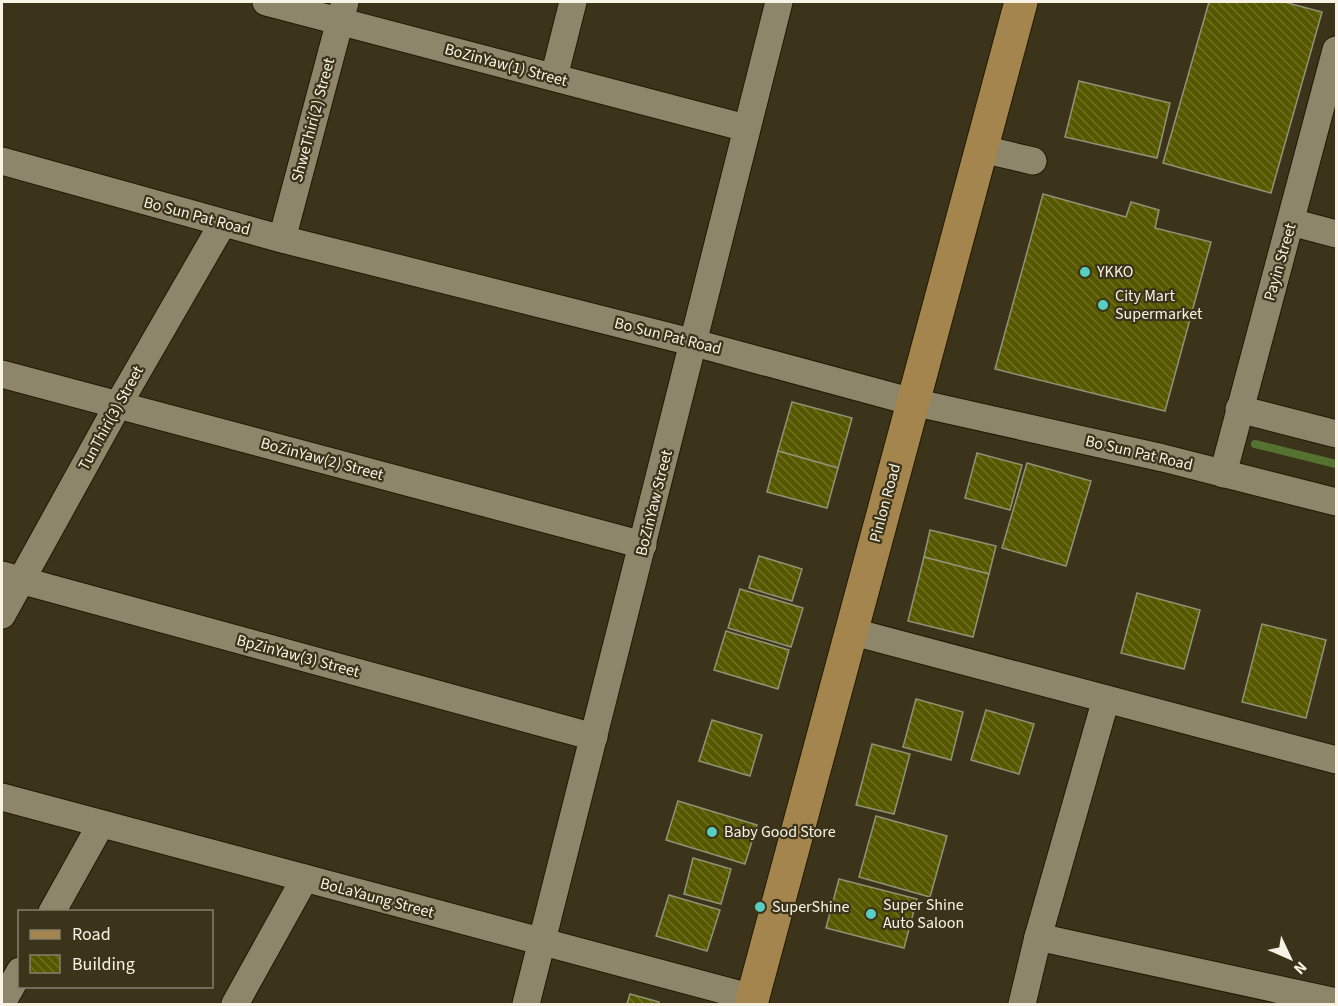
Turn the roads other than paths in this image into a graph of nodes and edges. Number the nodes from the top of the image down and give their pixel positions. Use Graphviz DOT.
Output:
graph roads {
  1 [pos="266,2"];
  2 [pos="573,2"];
  3 [pos="779,2"];
  4 [pos="1021,2"];
  5 [pos="342,11"];
  6 [pos="1336,50"];
  7 [pos="554,78"];
  8 [pos="746,128"];
  9 [pos="982,149"];
  10 [pos="2,161"];
  11 [pos="1033,161"];
  12 [pos="1291,222"];
  13 [pos="223,223"];
  14 [pos="1336,234"];
  15 [pos="282,239"];
  16 [pos="695,343"];
  17 [pos="2,374"];
  18 [pos="913,402"];
  19 [pos="118,405"];
  20 [pos="1239,409"];
  21 [pos="1336,434"];
  22 [pos="1223,474"];
  23 [pos="1336,502"];
  24 [pos="643,545"];
  25 [pos="11,578"];
  26 [pos="2,615"];
  27 [pos="850,631"];
  28 [pos="1106,699"];
  29 [pos="594,738"];
  30 [pos="1336,760"];
  31 [pos="2,797"];
  32 [pos="101,824"];
  33 [pos="305,878"];
  34 [pos="53,910"];
  35 [pos="1038,937"];
  36 [pos="542,942"];
  37 [pos="18,975"];
  38 [pos="752,1001"];
  39 [pos="1336,1002"];
  40 [pos="2,1003"];
  41 [pos="235,1005"];
  42 [pos="526,1005"];
  43 [pos="1022,1005"];
  1 -- 5 [label="street, BoZinYaw(1) Street"];
  2 -- 7 [label="street"];
  3 -- 8 [label="street, BoZinYaw Street"];
  4 -- 9 [label="main road, Pinlon Road"];
  5 -- 7 [label="street, BoZinYaw(1) Street"];
  5 -- 15 [label="street, ShweThiri(2) Street"];
  6 -- 12 [label="street, Payin Street"];
  7 -- 8 [label="street, BoZinYaw(1) Street"];
  8 -- 16 [label="street, BoZinYaw Street"];
  9 -- 11 [label="street"];
  9 -- 18 [label="main road, Pinlon Road"];
  10 -- 13 [label="street, Bo Sun Pat Road"];
  12 -- 14 [label="street"];
  12 -- 20 [label="street, Payin Street"];
  13 -- 15 [label="street, Bo Sun Pat Road"];
  13 -- 19 [label="street, TunThiri(3) Street"];
  15 -- 16 [label="street, Bo Sun Pat Road"];
  16 -- 18 [label="street, Bo Sun Pat Road"];
  16 -- 24 [label="street, BoZinYaw Street"];
  17 -- 19 [label="street, BoZinYaw(2) Street"];
  18 -- 22 [label="street, Bo Sun Pat Road"];
  18 -- 27 [label="main road, Pinlon Road"];
  19 -- 24 [label="street, BoZinYaw(2) Street"];
  19 -- 25 [label="street, TunThiri(3) Street"];
  20 -- 21 [label="street"];
  20 -- 22 [label="street, Payin Street"];
  22 -- 23 [label="street, Bo Sun Pat Road"];
  24 -- 29 [label="street, BoZinYaw Street"];
  25 -- 26 [label="street, TunThiri(3) Street"];
  25 -- 29 [label="street, BpZinYaw(3) Street"];
  27 -- 28 [label="street"];
  27 -- 38 [label="main road, Pinlon Road"];
  28 -- 30 [label="street"];
  28 -- 35 [label="street"];
  29 -- 36 [label="street, BoZinYaw Street"];
  31 -- 32 [label="street, BoLaYaung Street"];
  32 -- 33 [label="street, BoLaYaung Street"];
  32 -- 34 [label="street"];
  33 -- 36 [label="street, BoLaYaung Street"];
  33 -- 41 [label="street"];
  35 -- 39 [label="street"];
  35 -- 43 [label="street"];
  36 -- 38 [label="street, BoLaYaung Street"];
  36 -- 42 [label="street, BoZinYaw Street"];
  37 -- 40 [label="street"];
}
